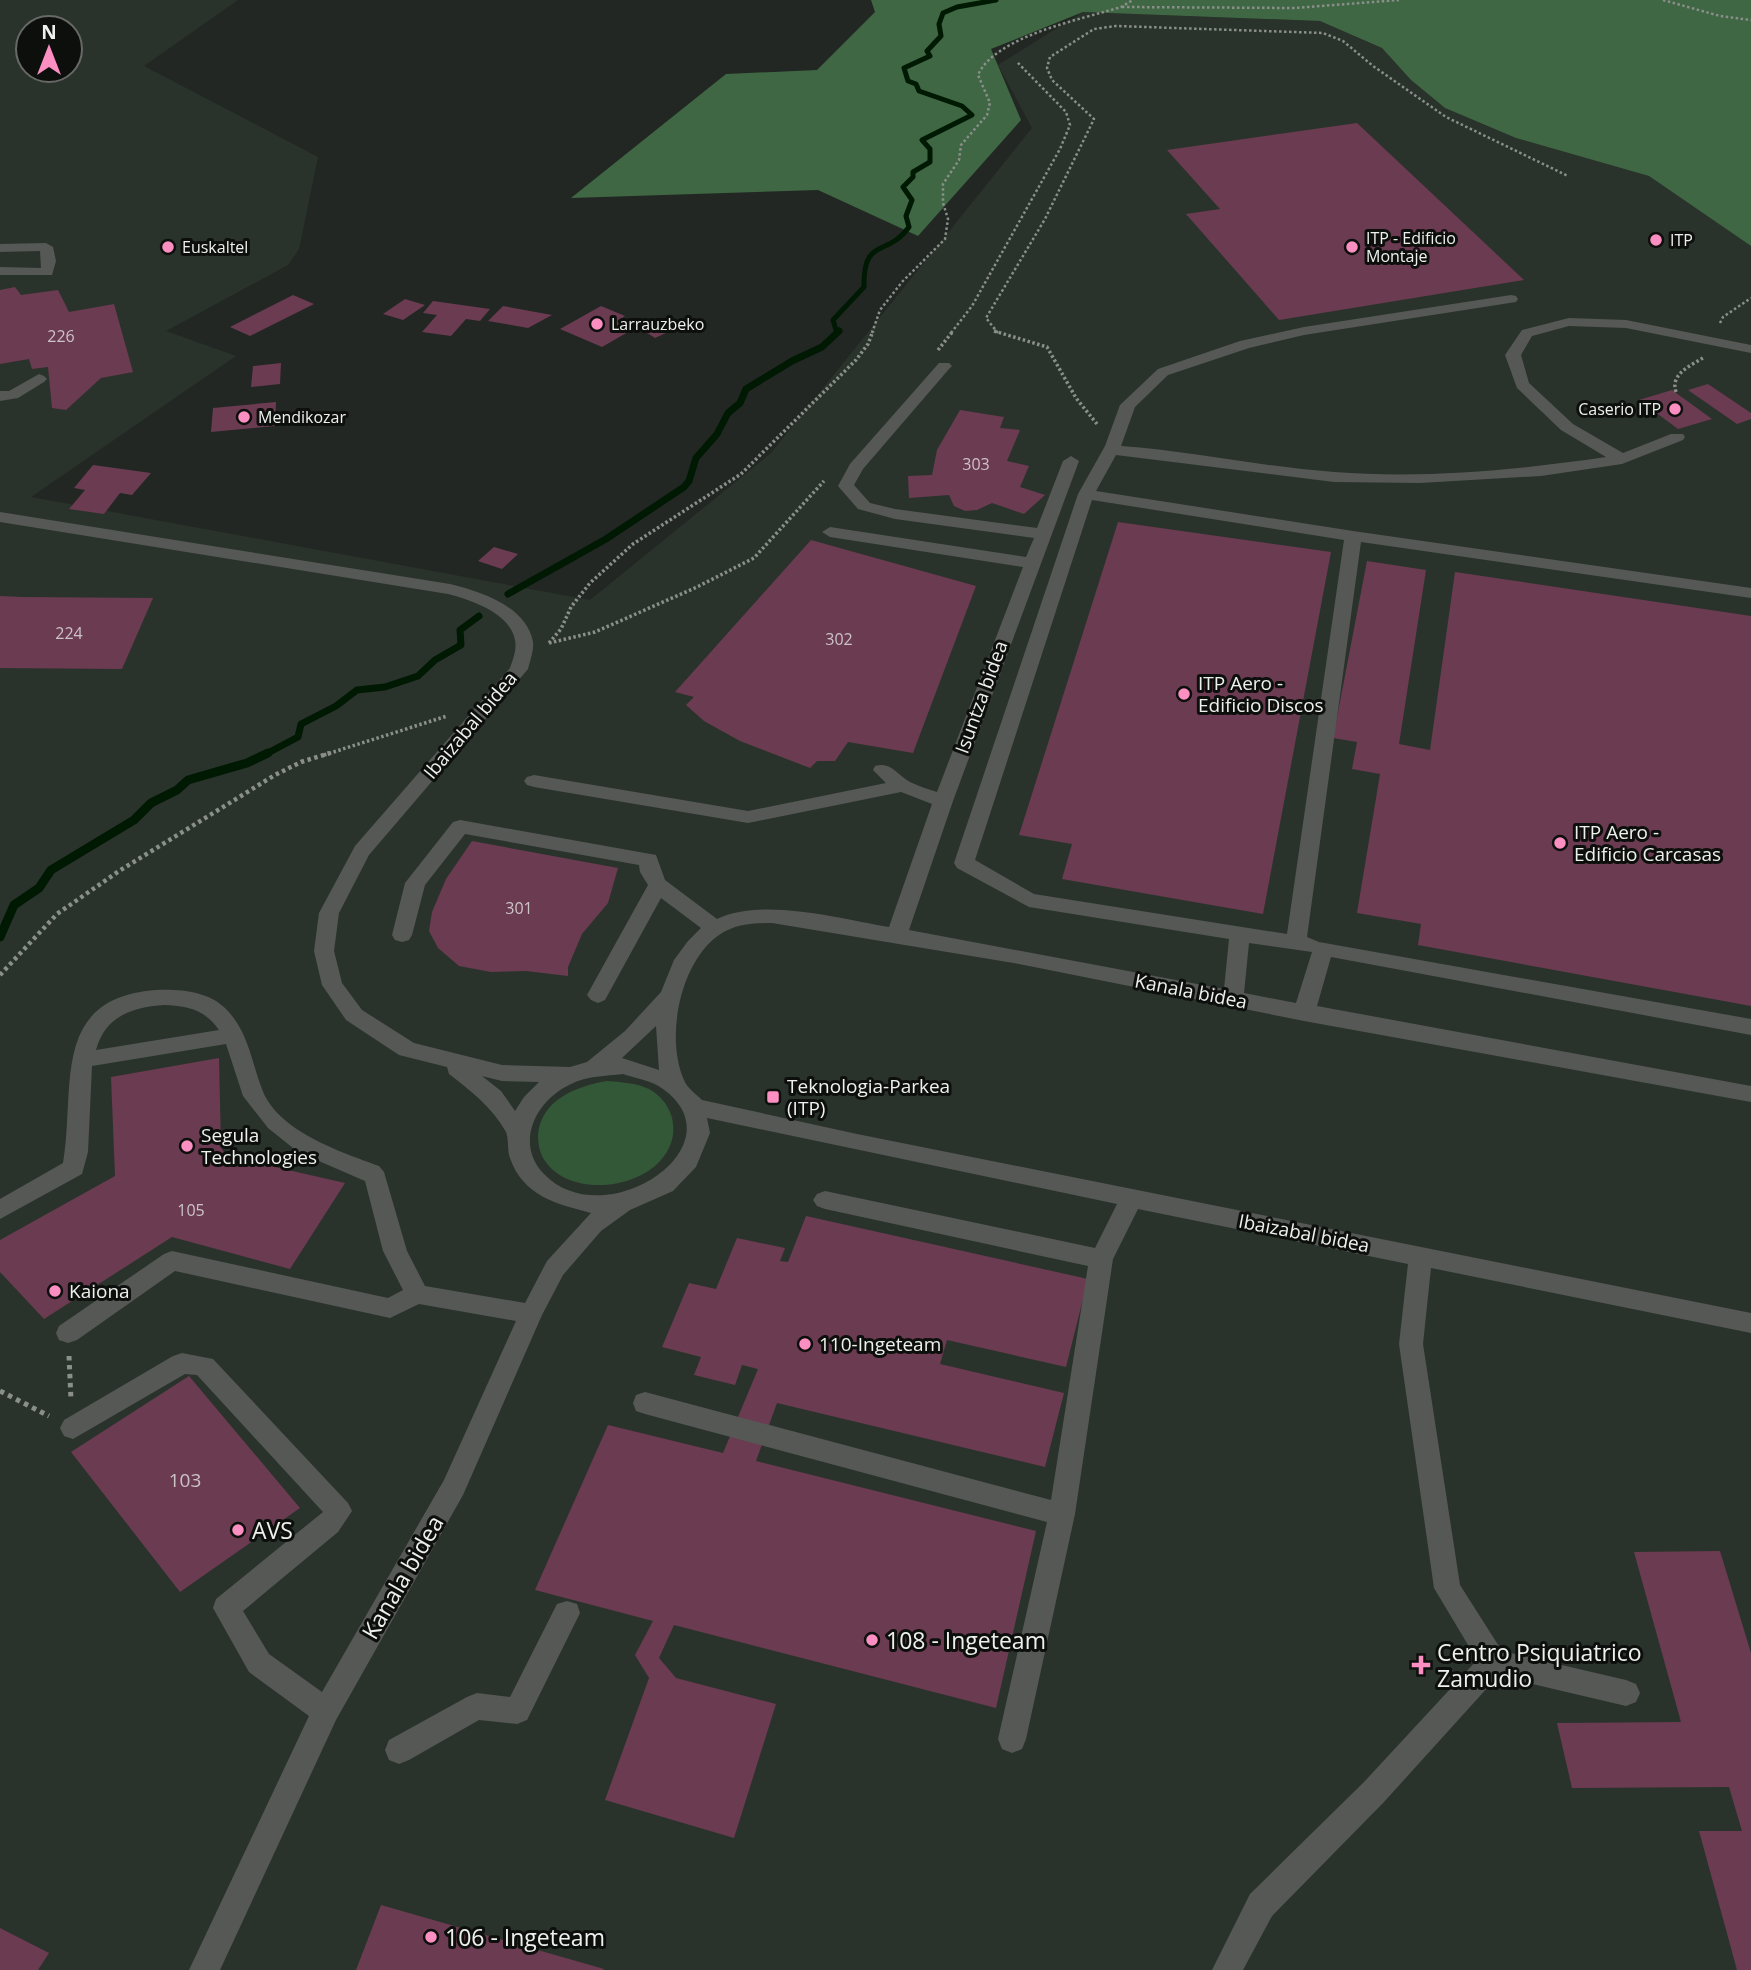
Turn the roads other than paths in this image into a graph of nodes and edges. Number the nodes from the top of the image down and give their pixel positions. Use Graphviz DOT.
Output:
graph roads {
  1 [pos="0,248"];
  2 [pos="0,271"];
  3 [pos="1511,299"];
  4 [pos="1751,348"];
  5 [pos="938,362"];
  6 [pos="39,379"];
  7 [pos="0,396"];
  8 [pos="1677,437"];
  9 [pos="1111,450"];
  10 [pos="1622,459"];
  11 [pos="1071,461"];
  12 [pos="1086,494"];
  13 [pos="0,517"];
  14 [pos="830,532"];
  15 [pos="1041,534"];
  16 [pos="1353,536"];
  17 [pos="1031,563"];
  18 [pos="1751,593"];
  19 [pos="882,770"];
  20 [pos="534,781"];
  21 [pos="902,786"];
  22 [pos="943,801"];
  23 [pos="658,885"];
  24 [pos="715,928"];
  25 [pos="897,934"];
  26 [pos="1240,934"];
  27 [pos="402,935"];
  28 [pos="1296,941"];
  29 [pos="1323,948"];
  30 [pos="598,995"];
  31 [pos="670,996"];
  32 [pos="1233,998"];
  33 [pos="1304,1013"];
  34 [pos="1751,1027"];
  35 [pos="235,1035"];
  36 [pos="439,1059"];
  37 [pos="82,1060"];
  38 [pos="596,1068"];
  39 [pos="569,1075"];
  40 [pos="673,1082"];
  41 [pos="1751,1094"];
  42 [pos="694,1107"];
  43 [pos="517,1132"];
  44 [pos="1132,1198"];
  45 [pos="825,1200"];
  46 [pos="622,1203"];
  47 [pos="0,1210"];
  48 [pos="1421,1256"];
  49 [pos="1101,1259"];
  50 [pos="417,1294"];
  51 [pos="531,1314"];
  52 [pos="1751,1323"];
  53 [pos="68,1333"];
  54 [pos="645,1403"];
  55 [pos="73,1428"];
  56 [pos="1062,1514"];
  57 [pos="567,1613"];
  58 [pos="1493,1662"];
  59 [pos="1626,1693"];
  60 [pos="326,1711"];
  61 [pos="1012,1739"];
  62 [pos="399,1750"];
  63 [pos="204,1970"];
  64 [pos="1227,1970"];
  1 -- 2 [label="street"];
  3 -- 9 [label="street"];
  4 -- 10 [label="street"];
  5 -- 15 [label="street"];
  6 -- 7 [label="street"];
  8 -- 10 [label="street"];
  9 -- 10 [label="street"];
  9 -- 12 [label="street"];
  11 -- 15 [label="street, Isuntza bidea"];
  12 -- 16 [label="street"];
  12 -- 26 [label="street"];
  13 -- 36 [label="street, Ibaizabal bidea"];
  14 -- 17 [label="street"];
  15 -- 17 [label="street, Isuntza bidea"];
  16 -- 18 [label="street"];
  16 -- 28 [label="street"];
  17 -- 22 [label="street, Isuntza bidea"];
  19 -- 21 [label="street"];
  20 -- 21 [label="street"];
  21 -- 22 [label="street"];
  22 -- 25 [label="street, Isuntza bidea"];
  23 -- 24 [label="street"];
  23 -- 27 [label="street"];
  23 -- 30 [label="street"];
  24 -- 25 [label="street, Kanala bidea"];
  24 -- 31 [label="street, Kanala bidea"];
  25 -- 32 [label="street, Kanala bidea"];
  26 -- 28 [label="street"];
  26 -- 32 [label="street"];
  28 -- 29 [label="street"];
  29 -- 33 [label="street"];
  29 -- 34 [label="street"];
  31 -- 38 [label="street, Kanala bidea"];
  31 -- 40 [label="street, Kanala bidea"];
  32 -- 33 [label="street, Kanala bidea"];
  33 -- 41 [label="street, Kanala bidea"];
  35 -- 37 [label="street"];
  35 -- 37 [label="street"];
  35 -- 50 [label="street"];
  36 -- 39 [label="street, Ibaizabal bidea"];
  36 -- 43 [label="street, Ibaizabal bidea"];
  37 -- 47 [label="street"];
  38 -- 39 [label="street"];
  38 -- 40 [label="street"];
  39 -- 43 [label="street"];
  40 -- 42 [label="street"];
  42 -- 44 [label="street, Ibaizabal bidea"];
  42 -- 46 [label="street"];
  43 -- 46 [label="street"];
  44 -- 48 [label="street, Ibaizabal bidea"];
  44 -- 49 [label="street"];
  45 -- 49 [label="street"];
  46 -- 51 [label="street, Kanala bidea"];
  48 -- 52 [label="street, Ibaizabal bidea"];
  48 -- 58 [label="street"];
  49 -- 56 [label="street"];
  50 -- 51 [label="street"];
  50 -- 53 [label="street"];
  51 -- 60 [label="street, Kanala bidea"];
  54 -- 56 [label="street"];
  55 -- 60 [label="street"];
  56 -- 61 [label="street"];
  57 -- 62 [label="street"];
  58 -- 59 [label="street"];
  58 -- 64 [label="street"];
  60 -- 63 [label="street, Kanala bidea"];
}
